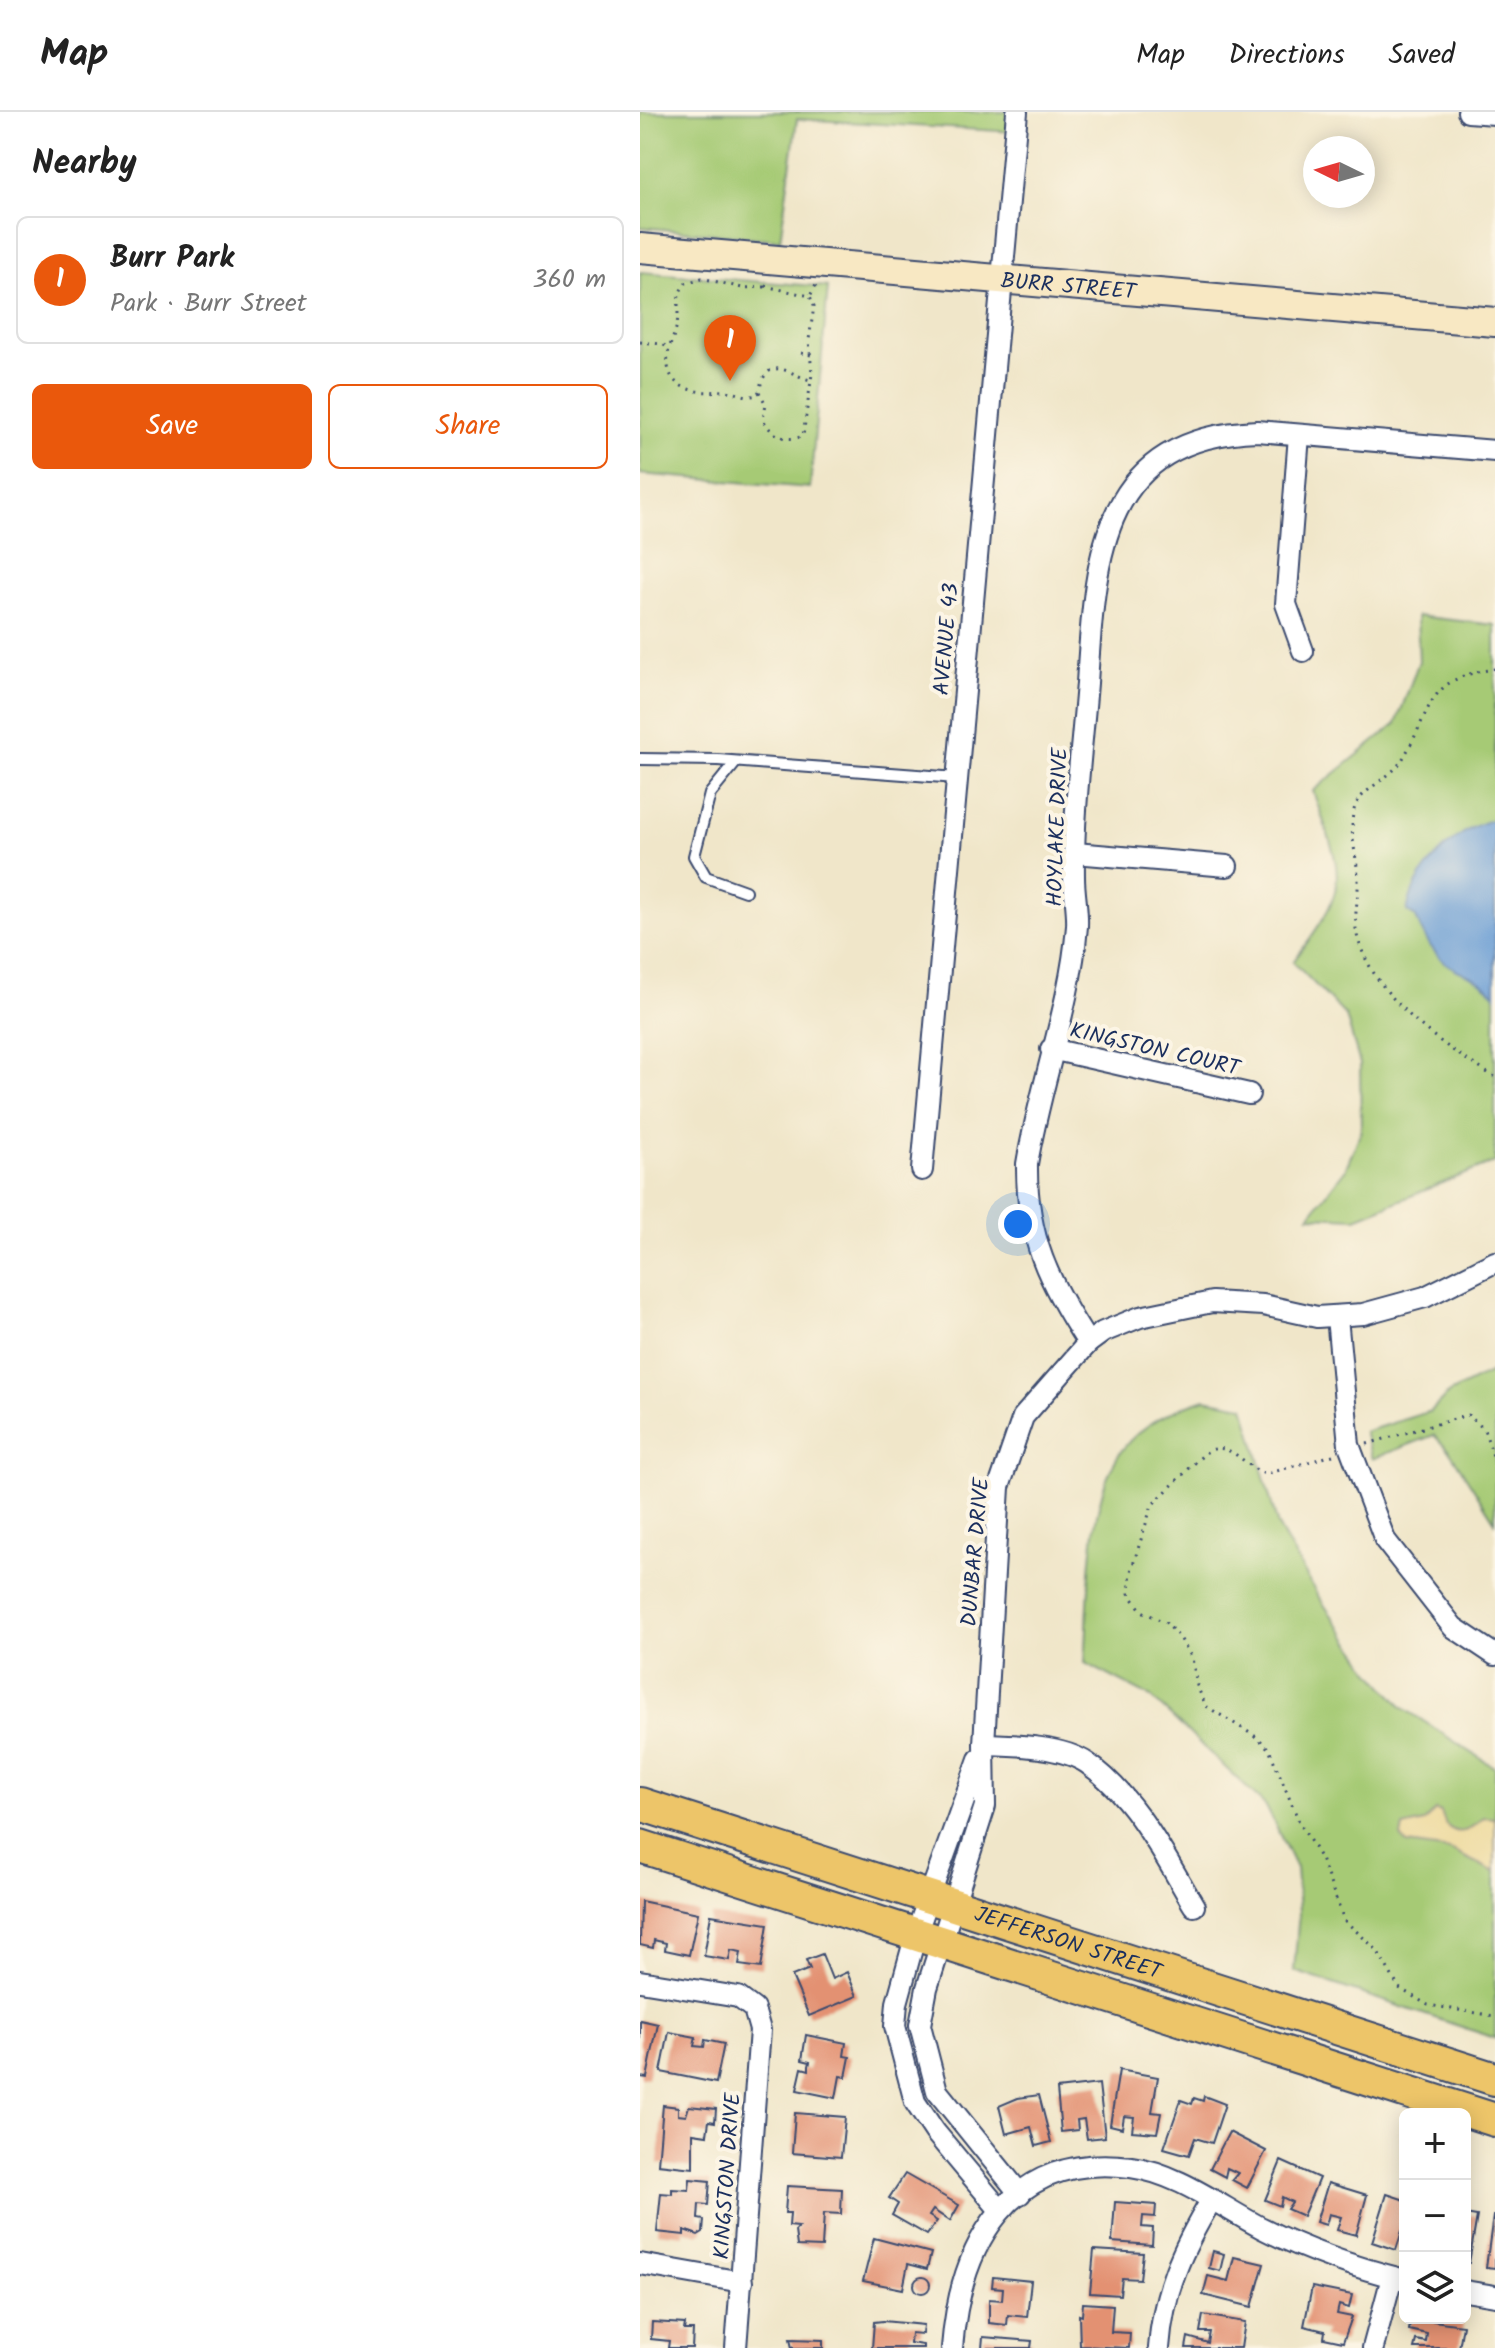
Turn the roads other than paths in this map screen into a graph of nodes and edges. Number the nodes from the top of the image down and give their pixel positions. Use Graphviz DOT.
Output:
graph roads {
  1 [pos="1017,112"];
  2 [pos="1468,112"];
  3 [pos="1495,114"];
  4 [pos="640,248"];
  5 [pos="1001,281"];
  6 [pos="1495,322"];
  7 [pos="1299,435"];
  8 [pos="1495,451"];
  9 [pos="1303,651"];
  10 [pos="640,759"];
  11 [pos="736,762"];
  12 [pos="957,778"];
  13 [pos="1075,853"];
  14 [pos="1227,866"];
  15 [pos="745,891"];
  16 [pos="1051,1049"];
  17 [pos="1249,1094"];
  18 [pos="922,1170"];
  19 [pos="1495,1262"];
  20 [pos="1337,1317"];
  21 [pos="1088,1343"];
  22 [pos="1495,1655"];
  23 [pos="984,1744"];
  24 [pos="640,1804"];
  25 [pos="640,1846"];
  26 [pos="1194,1906"];
  27 [pos="935,1919"];
  28 [pos="640,1981"];
  29 [pos="1495,2079"];
  30 [pos="1495,2120"];
  31 [pos="1010,2201"];
  32 [pos="1211,2201"];
  33 [pos="640,2264"];
  34 [pos="1398,2278"];
  35 [pos="742,2282"];
  36 [pos="1471,2292"];
  37 [pos="1495,2296"];
  38 [pos="736,2348"];
  39 [pos="952,2348"];
  40 [pos="1159,2348"];
  41 [pos="1373,2348"];
  1 -- 5 [label="street, AVENUE 43"];
  2 -- 3 [label="street"];
  4 -- 5 [label="street, BURR STREET"];
  5 -- 6 [label="street, BURR STREET"];
  5 -- 12 [label="street, AVENUE 43"];
  7 -- 8 [label="street, HOYLAKE DRIVE"];
  7 -- 9 [label="street"];
  7 -- 13 [label="street, HOYLAKE DRIVE"];
  10 -- 11 [label="lane"];
  11 -- 12 [label="lane"];
  11 -- 15 [label="lane"];
  12 -- 18 [label="street, AVENUE 43"];
  13 -- 14 [label="street"];
  13 -- 16 [label="street, HOYLAKE DRIVE"];
  16 -- 17 [label="street, KINGSTON COURT"];
  16 -- 21 [label="street, HOYLAKE DRIVE"];
  19 -- 20 [label="street"];
  20 -- 21 [label="street"];
  20 -- 22 [label="street"];
  21 -- 23 [label="street, DUNBAR DRIVE"];
  23 -- 26 [label="street"];
  23 -- 27 [label="street, DUNBAR DRIVE"];
  24 -- 27 [label="main road, JEFFERSON STREET"];
  25 -- 27 [label="main road, JEFFERSON STREET"];
  27 -- 29 [label="main road, JEFFERSON STREET"];
  27 -- 30 [label="main road, JEFFERSON STREET"];
  27 -- 31 [label="street, DUNBAR DRIVE"];
  28 -- 35 [label="street, KINGSTON DRIVE"];
  31 -- 32 [label="street"];
  31 -- 39 [label="street"];
  32 -- 34 [label="street"];
  32 -- 40 [label="street"];
  33 -- 35 [label="street"];
  34 -- 41 [label="street"];
  35 -- 38 [label="street, KINGSTON DRIVE"];
  36 -- 37 [label="street"];
}
